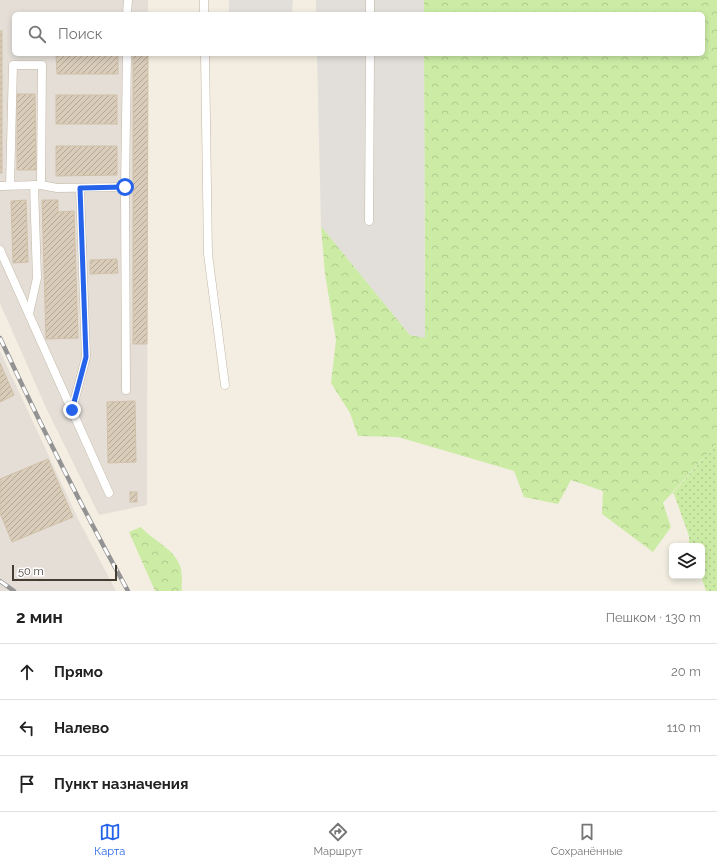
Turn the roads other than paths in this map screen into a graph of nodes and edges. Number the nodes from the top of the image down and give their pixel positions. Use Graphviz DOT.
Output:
graph roads {
  1 [pos="128,0"];
  2 [pos="204,0"];
  3 [pos="370,0"];
  4 [pos="128,12"];
  5 [pos="204,12"];
  6 [pos="370,12"];
  7 [pos="127,56"];
  8 [pos="205,56"];
  9 [pos="370,56"];
  10 [pos="10,185"];
  11 [pos="37,185"];
  12 [pos="0,186"];
  13 [pos="125,187"];
  14 [pos="80,188"];
  15 [pos="369,221"];
  16 [pos="0,250"];
  17 [pos="29,314"];
  18 [pos="225,385"];
  19 [pos="126,390"];
  20 [pos="72,410"];
  21 [pos="109,493"];
  1 -- 4 [label="lane"];
  2 -- 5 [label="lane"];
  3 -- 6 [label="lane"];
  7 -- 13 [label="lane"];
  8 -- 18 [label="lane"];
  9 -- 15 [label="lane"];
  10 -- 11 [label="lane"];
  10 -- 11 [label="lane"];
  10 -- 12 [label="lane"];
  11 -- 14 [label="lane"];
  11 -- 17 [label="lane"];
  13 -- 14 [label="lane"];
  13 -- 19 [label="lane"];
  14 -- 20 [label="lane"];
  16 -- 17 [label="lane"];
  17 -- 20 [label="lane"];
  20 -- 21 [label="lane"];
}
